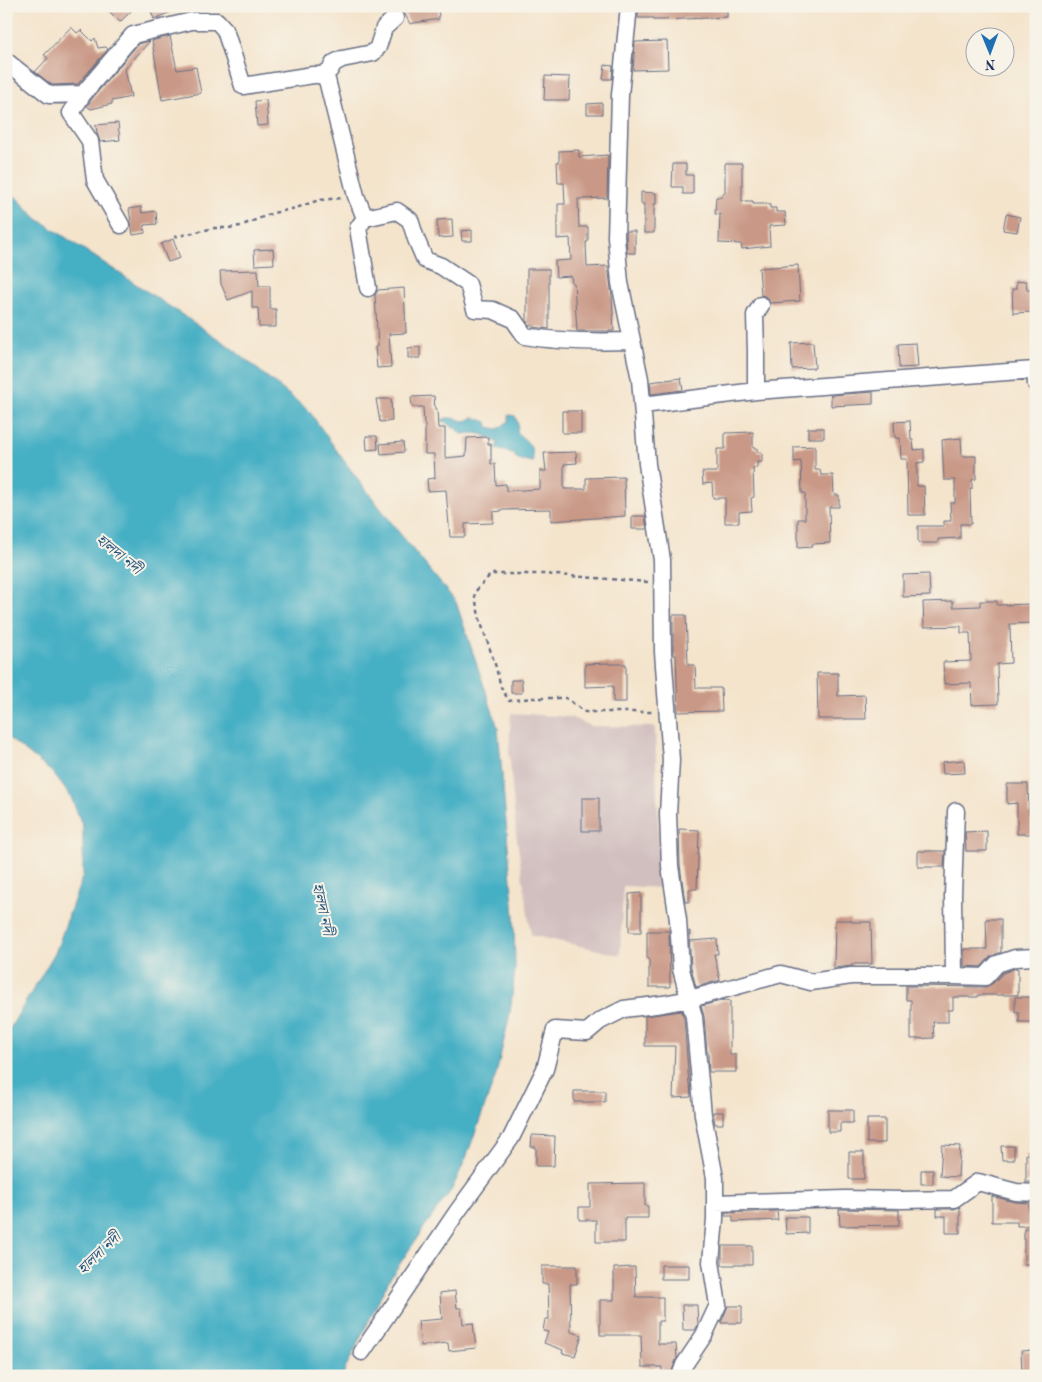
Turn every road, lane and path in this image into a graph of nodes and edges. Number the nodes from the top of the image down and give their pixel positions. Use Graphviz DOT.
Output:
graph roads {
  1 [pos="629,6"];
  2 [pos="191,14"];
  3 [pos="395,18"];
  4 [pos="6,61"];
  5 [pos="322,75"];
  6 [pos="83,94"];
  7 [pos="356,196"];
  8 [pos="365,218"];
  9 [pos="121,225"];
  10 [pos="174,237"];
  11 [pos="368,288"];
  12 [pos="761,306"];
  13 [pos="631,341"];
  14 [pos="1036,384"];
  15 [pos="756,391"];
  16 [pos="643,405"];
  17 [pos="662,578"];
  18 [pos="668,712"];
  19 [pos="956,811"];
  20 [pos="1036,957"];
  21 [pos="954,976"];
  22 [pos="690,999"];
  23 [pos="1036,1193"];
  24 [pos="715,1202"];
  25 [pos="362,1352"];
  26 [pos="680,1376"];
  1 -- 13 [label="street"];
  2 -- 5 [label="street"];
  2 -- 6 [label="street"];
  3 -- 5 [label="street"];
  4 -- 6 [label="street"];
  5 -- 7 [label="street"];
  6 -- 9 [label="street"];
  7 -- 8 [label="street"];
  7 -- 10 [label="path"];
  8 -- 11 [label="street"];
  8 -- 13 [label="street"];
  12 -- 15 [label="street"];
  13 -- 16 [label="street"];
  14 -- 15 [label="street"];
  15 -- 16 [label="street"];
  16 -- 17 [label="street"];
  17 -- 18 [label="street"];
  17 -- 18 [label="path"];
  18 -- 22 [label="street"];
  19 -- 21 [label="street"];
  20 -- 21 [label="street"];
  21 -- 22 [label="street"];
  22 -- 24 [label="street"];
  22 -- 25 [label="street"];
  23 -- 24 [label="street"];
  24 -- 26 [label="street"];
}
